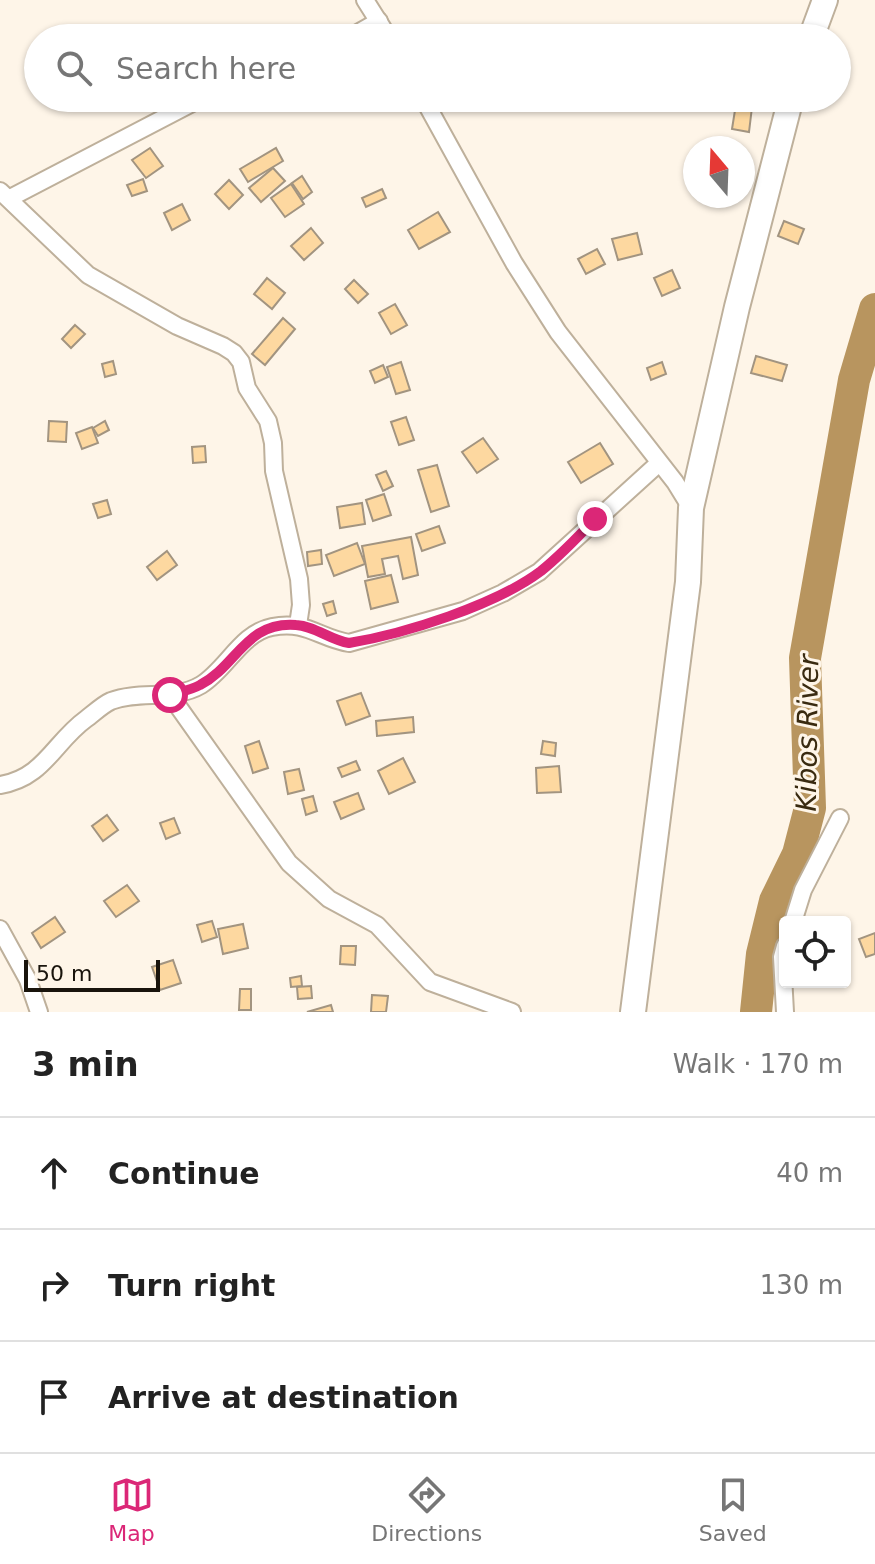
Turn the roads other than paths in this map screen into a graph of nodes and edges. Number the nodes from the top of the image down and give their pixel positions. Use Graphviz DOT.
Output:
graph roads {
  1 [pos="365,0"];
  2 [pos="825,0"];
  3 [pos="379,21"];
  4 [pos="374,24"];
  5 [pos="381,24"];
  6 [pos="816,24"];
  7 [pos="173,112"];
  8 [pos="431,112"];
  9 [pos="787,112"];
  10 [pos="5,194"];
  11 [pos="659,463"];
  12 [pos="691,508"];
  13 [pos="298,625"];
  14 [pos="170,695"];
  15 [pos="0,785"];
  16 [pos="840,818"];
  17 [pos="795,916"];
  18 [pos="0,929"];
  19 [pos="784,988"];
  20 [pos="39,1012"];
  21 [pos="512,1012"];
  22 [pos="633,1012"];
  23 [pos="785,1012"];
  1 -- 3 [label="street"];
  2 -- 6 [label="main road"];
  3 -- 4 [label="street"];
  3 -- 5 [label="street"];
  7 -- 10 [label="street"];
  8 -- 11 [label="street"];
  9 -- 12 [label="main road"];
  10 -- 13 [label="street"];
  11 -- 12 [label="street"];
  11 -- 13 [label="street"];
  12 -- 22 [label="main road"];
  13 -- 14 [label="street"];
  14 -- 15 [label="street"];
  14 -- 21 [label="street"];
  16 -- 17 [label="street"];
  18 -- 20 [label="street"];
  19 -- 23 [label="street"];
}
